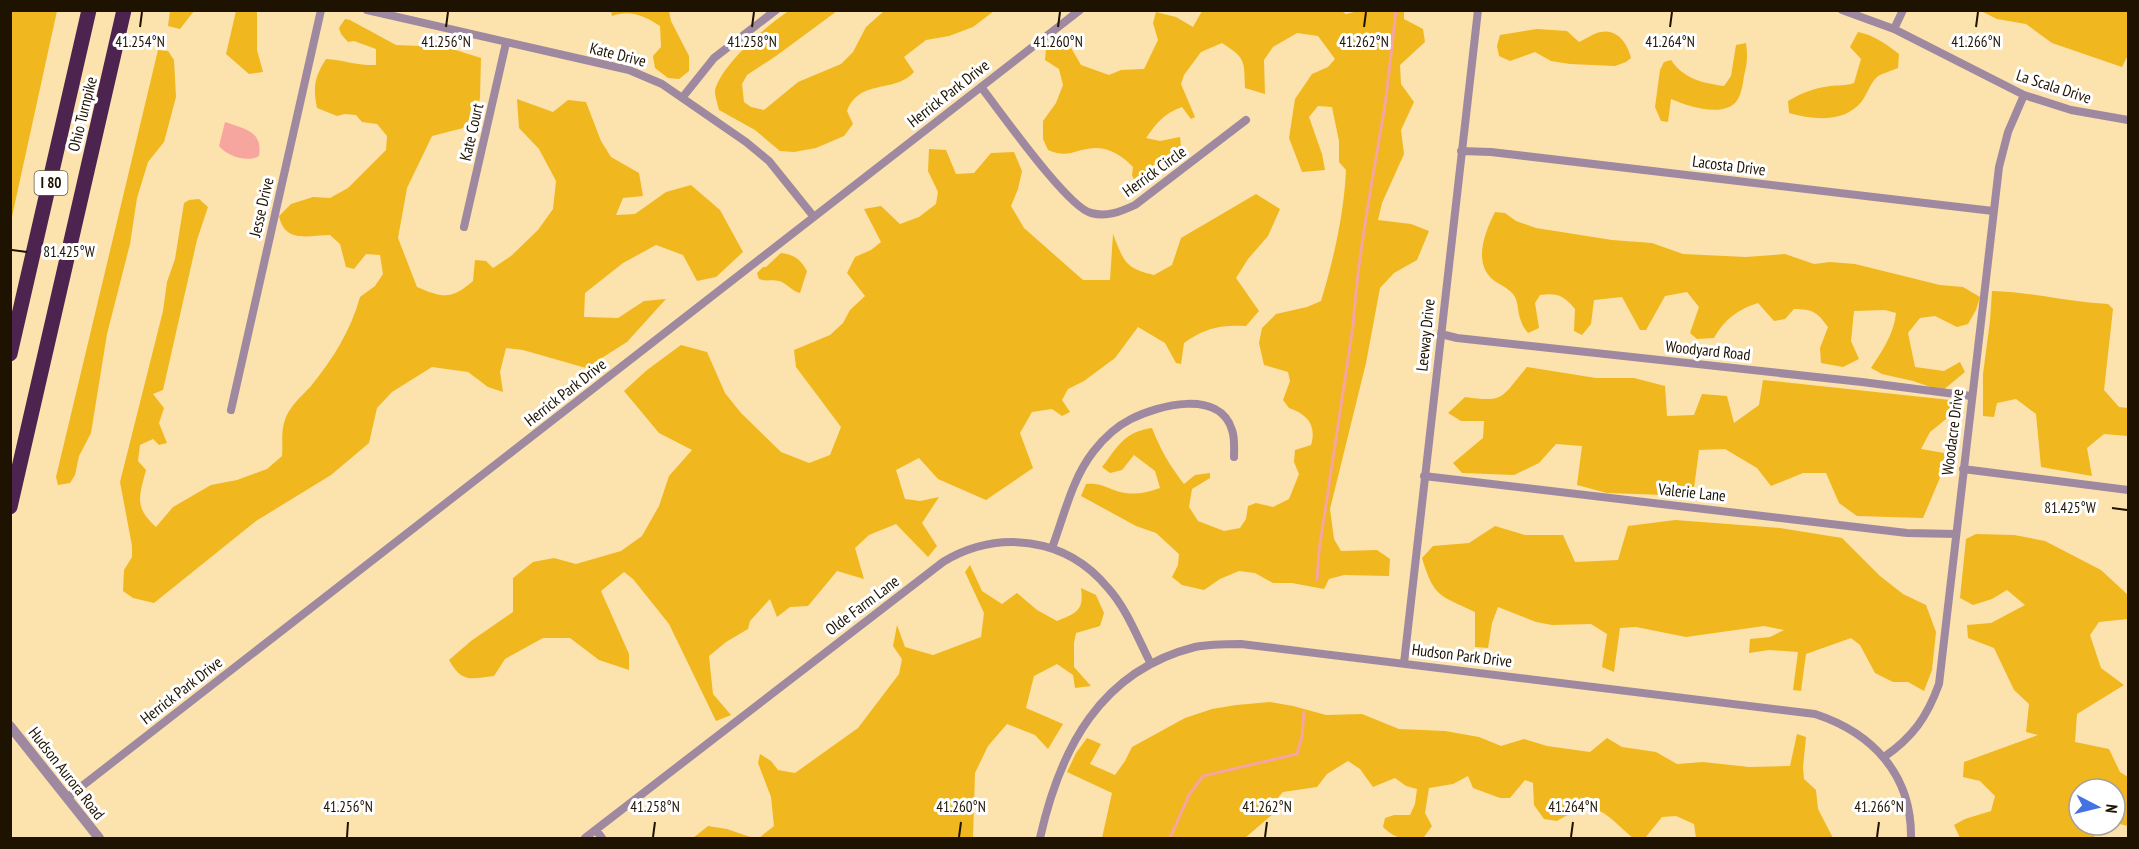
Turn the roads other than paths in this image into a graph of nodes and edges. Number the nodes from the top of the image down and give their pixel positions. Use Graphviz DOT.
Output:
graph roads {
  1 [pos="89,10"];
  2 [pos="124,10"];
  3 [pos="321,10"];
  4 [pos="367,10"];
  5 [pos="776,10"];
  6 [pos="1080,10"];
  7 [pos="1478,10"];
  8 [pos="1842,10"];
  9 [pos="1904,10"];
  10 [pos="1894,29"];
  11 [pos="506,43"];
  12 [pos="981,87"];
  13 [pos="2024,95"];
  14 [pos="682,98"];
  15 [pos="1246,120"];
  16 [pos="2128,120"];
  17 [pos="1461,151"];
  18 [pos="1993,211"];
  19 [pos="814,217"];
  20 [pos="464,227"];
  21 [pos="1441,334"];
  22 [pos="10,354"];
  23 [pos="1971,396"];
  24 [pos="231,410"];
  25 [pos="1234,457"];
  26 [pos="1963,469"];
  27 [pos="1424,476"];
  28 [pos="2128,490"];
  29 [pos="10,507"];
  30 [pos="1956,534"];
  31 [pos="1052,548"];
  32 [pos="1404,663"];
  33 [pos="1151,664"];
  34 [pos="10,726"];
  35 [pos="1884,757"];
  36 [pos="68,797"];
  37 [pos="596,831"];
  38 [pos="99,838"];
  39 [pos="585,838"];
  40 [pos="602,838"];
  41 [pos="1040,838"];
  42 [pos="1911,838"];
  1 -- 22 [label="highway, Ohio Turnpike / I 80"];
  2 -- 29 [label="highway, Ohio Turnpike / I 80"];
  3 -- 24 [label="street, Jesse Drive"];
  4 -- 11 [label="street, Kate Drive"];
  5 -- 14 [label="street"];
  6 -- 12 [label="street, Herrick Park Drive"];
  7 -- 17 [label="street, Leeway Drive"];
  8 -- 10 [label="street, La Scala Drive"];
  9 -- 10 [label="street"];
  10 -- 13 [label="street, La Scala Drive"];
  11 -- 14 [label="street, Kate Drive"];
  11 -- 20 [label="street, Kate Court"];
  12 -- 15 [label="street, Herrick Circle"];
  12 -- 19 [label="street, Herrick Park Drive"];
  13 -- 16 [label="street, La Scala Drive"];
  13 -- 18 [label="street, Woodacre Drive"];
  14 -- 19 [label="street, Kate Drive"];
  17 -- 18 [label="street, Lacosta Drive"];
  17 -- 21 [label="street, Leeway Drive"];
  18 -- 23 [label="street, Woodacre Drive"];
  19 -- 36 [label="street, Herrick Park Drive"];
  21 -- 23 [label="street, Woodyard Road"];
  21 -- 27 [label="street, Leeway Drive"];
  23 -- 26 [label="street, Woodacre Drive"];
  25 -- 31 [label="street"];
  26 -- 28 [label="street"];
  26 -- 30 [label="street, Woodacre Drive"];
  27 -- 30 [label="street, Valerie Lane"];
  27 -- 32 [label="street, Leeway Drive"];
  30 -- 35 [label="street, Woodacre Drive"];
  31 -- 33 [label="street, Olde Farm Lane"];
  31 -- 37 [label="street, Olde Farm Lane"];
  32 -- 33 [label="street, Hudson Park Drive"];
  32 -- 35 [label="street, Hudson Park Drive"];
  33 -- 41 [label="street, Hudson Park Drive"];
  34 -- 36 [label="street, Hudson Aurora Road"];
  35 -- 42 [label="street, Hudson Park Drive"];
  36 -- 38 [label="street, Hudson Aurora Road"];
  37 -- 39 [label="street, Olde Farm Lane"];
  37 -- 40 [label="street"];
}
